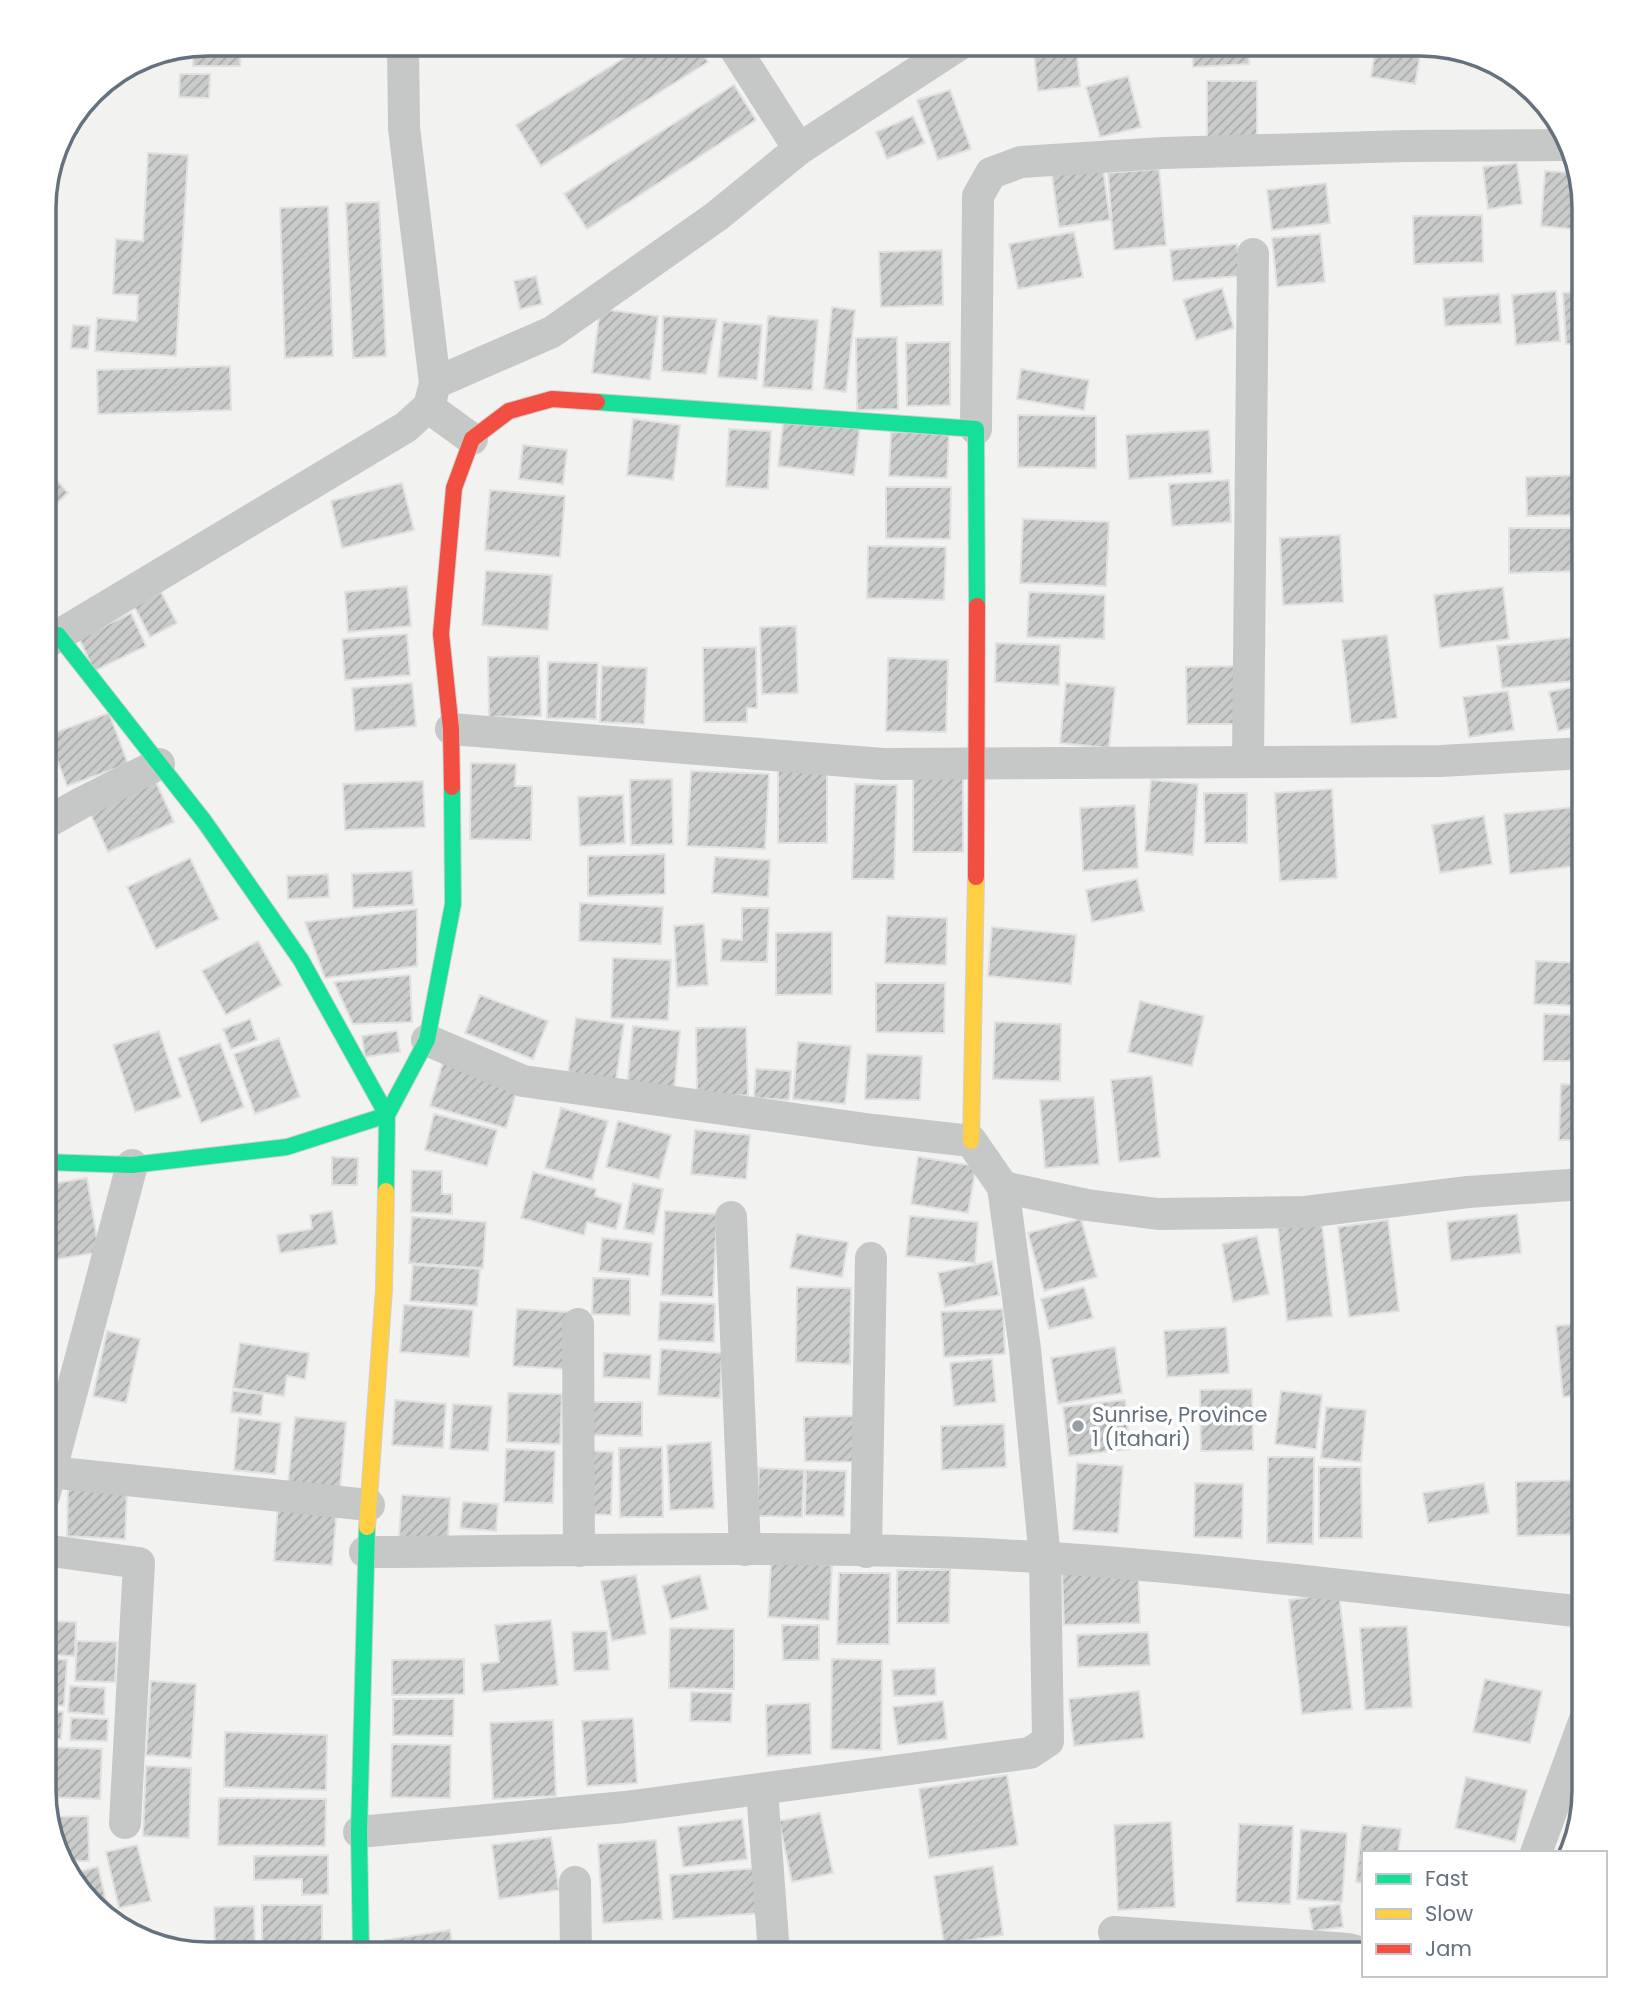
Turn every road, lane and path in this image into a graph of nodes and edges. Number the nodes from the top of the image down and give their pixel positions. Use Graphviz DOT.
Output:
graph roads {
  1 [pos="403,56"];
  2 [pos="740,56"];
  3 [pos="942,56"];
  4 [pos="1558,145"];
  5 [pos="799,149"];
  6 [pos="1253,254"];
  7 [pos="432,395"];
  8 [pos="976,429"];
  9 [pos="472,439"];
  10 [pos="56,636"];
  11 [pos="56,645"];
  12 [pos="451,729"];
  13 [pos="1572,754"];
  14 [pos="1248,761"];
  15 [pos="978,763"];
  16 [pos="159,764"];
  17 [pos="56,817"];
  18 [pos="427,1040"];
  19 [pos="387,1115"];
  20 [pos="971,1141"];
  21 [pos="56,1162"];
  22 [pos="132,1165"];
  23 [pos="1572,1185"];
  24 [pos="1003,1187"];
  25 [pos="731,1217"];
  26 [pos="871,1258"];
  27 [pos="578,1324"];
  28 [pos="56,1416"];
  29 [pos="56,1485"];
  30 [pos="369,1505"];
  31 [pos="745,1550"];
  32 [pos="579,1551"];
  33 [pos="56,1552"];
  34 [pos="365,1552"];
  35 [pos="866,1552"];
  36 [pos="1045,1559"];
  37 [pos="1572,1611"];
  38 [pos="1572,1755"];
  39 [pos="762,1790"];
  40 [pos="125,1823"];
  41 [pos="359,1832"];
  42 [pos="1537,1851"];
  43 [pos="575,1882"];
  44 [pos="1114,1932"];
  45 [pos="361,1942"];
  46 [pos="576,1942"];
  47 [pos="773,1942"];
  48 [pos="1252,1942"];
  1 -- 7 [label="street"];
  2 -- 5 [label="street"];
  3 -- 5 [label="street"];
  4 -- 8 [label="street"];
  5 -- 7 [label="street"];
  6 -- 14 [label="street"];
  7 -- 9 [label="street"];
  7 -- 10 [label="street"];
  8 -- 9 [label="street"];
  8 -- 15 [label="street"];
  9 -- 12 [label="street"];
  11 -- 16 [label="street"];
  12 -- 15 [label="street"];
  12 -- 18 [label="street"];
  13 -- 14 [label="street"];
  14 -- 15 [label="street"];
  15 -- 20 [label="street"];
  16 -- 17 [label="street"];
  16 -- 19 [label="street"];
  18 -- 19 [label="street"];
  18 -- 20 [label="street"];
  19 -- 22 [label="street"];
  19 -- 30 [label="street"];
  20 -- 24 [label="street"];
  21 -- 22 [label="street"];
  22 -- 28 [label="street"];
  23 -- 24 [label="street"];
  24 -- 36 [label="street"];
  25 -- 31 [label="street"];
  26 -- 35 [label="street"];
  27 -- 32 [label="street"];
  29 -- 30 [label="street"];
  30 -- 34 [label="street"];
  31 -- 32 [label="street"];
  31 -- 35 [label="street"];
  32 -- 34 [label="street"];
  33 -- 40 [label="street"];
  34 -- 41 [label="street"];
  35 -- 36 [label="street"];
  36 -- 37 [label="street"];
  36 -- 39 [label="street"];
  38 -- 42 [label="street"];
  39 -- 41 [label="street"];
  39 -- 47 [label="street"];
  41 -- 45 [label="street"];
  43 -- 46 [label="street"];
  44 -- 48 [label="street"];
}
